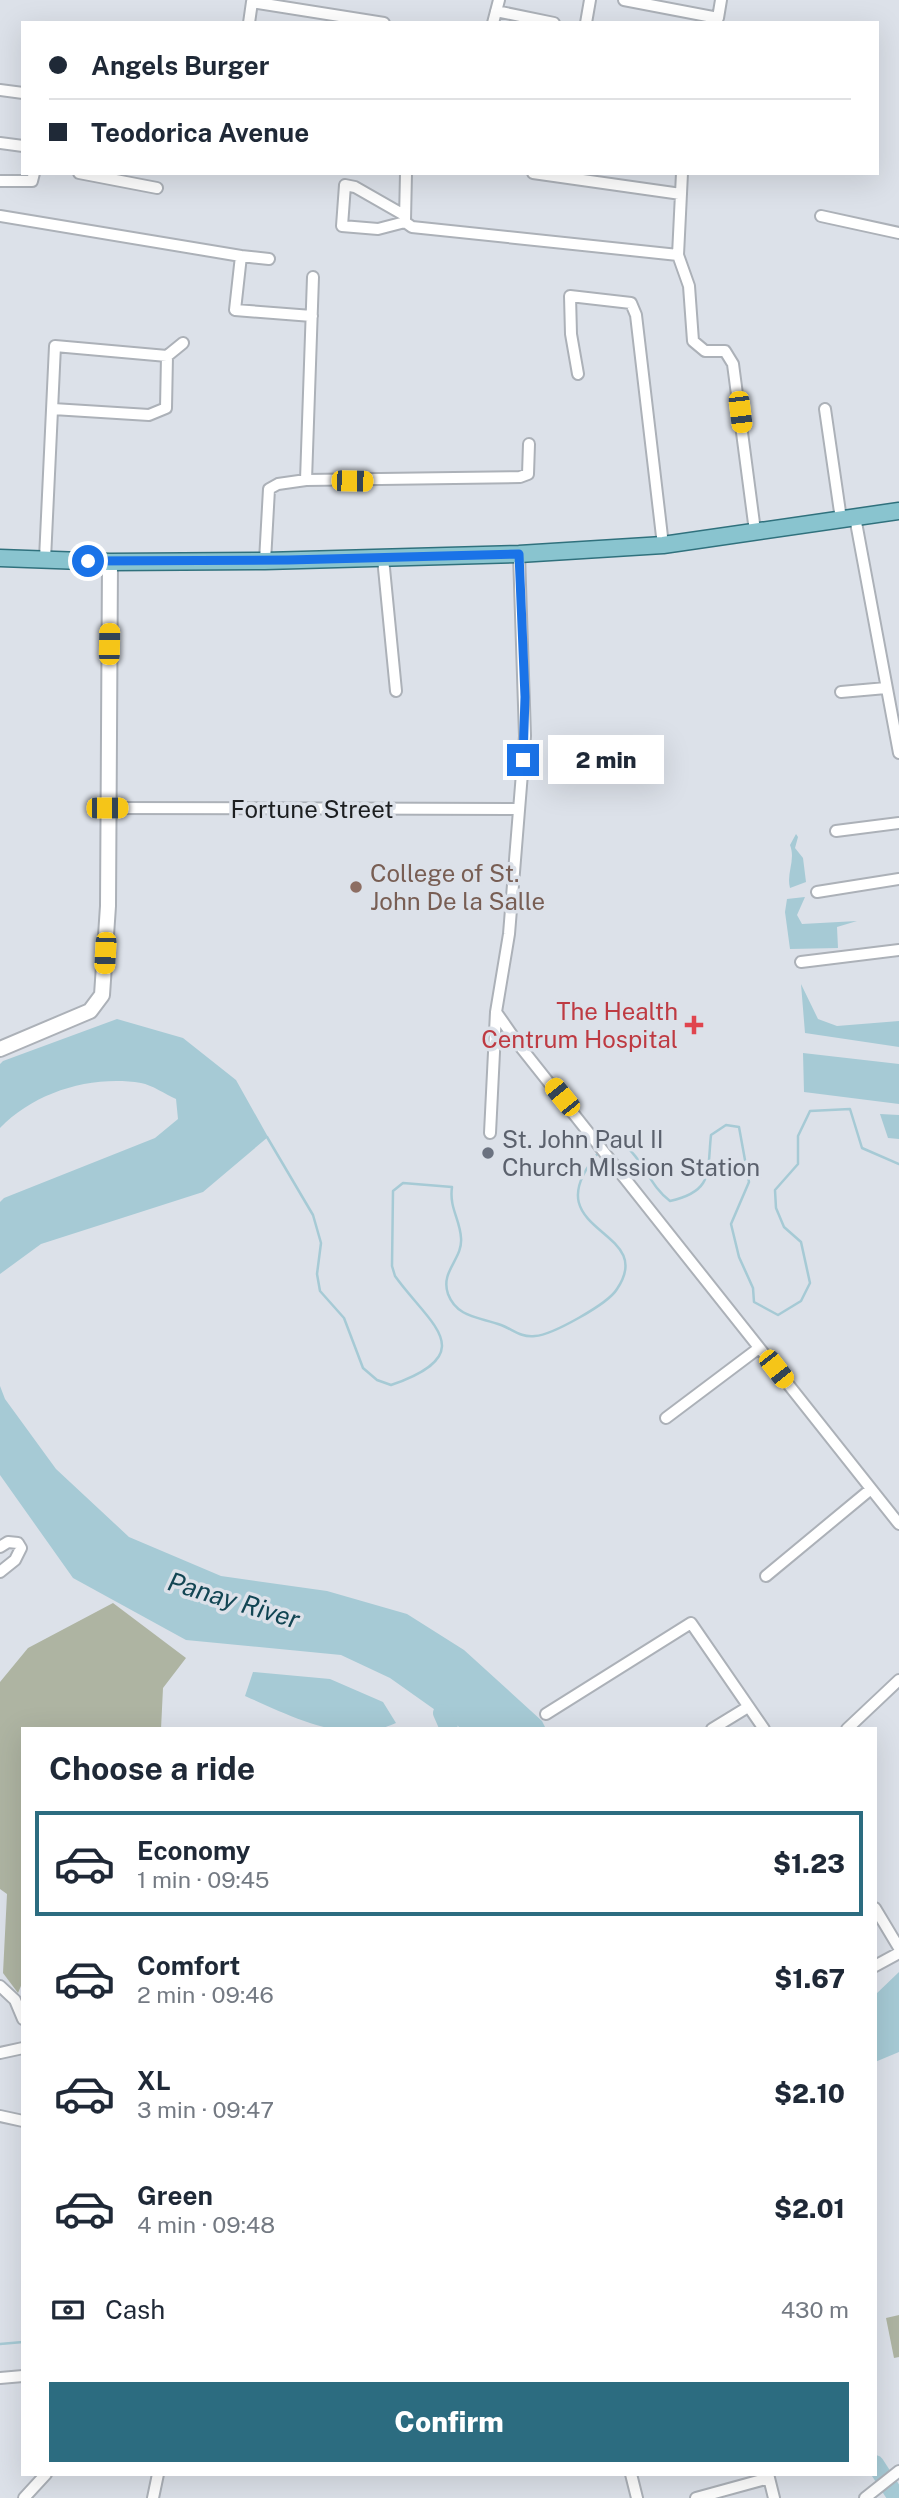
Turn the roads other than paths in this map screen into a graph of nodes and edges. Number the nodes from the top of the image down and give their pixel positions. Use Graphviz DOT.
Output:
graph roads {
  1 [pos="590,0"];
  2 [pos="624,0"];
  3 [pos="722,0"];
  4 [pos="498,5"];
  5 [pos="249,21"];
  6 [pos="371,21"];
  7 [pos="548,21"];
  8 [pos="586,21"];
  9 [pos="0,90"];
  10 [pos="21,93"];
  11 [pos="0,143"];
  12 [pos="21,146"];
  13 [pos="34,175"];
  14 [pos="89,175"];
  15 [pos="406,175"];
  16 [pos="547,175"];
  17 [pos="682,175"];
  18 [pos="0,181"];
  19 [pos="157,188"];
  20 [pos="681,194"];
  21 [pos="0,216"];
  22 [pos="821,216"];
  23 [pos="404,219"];
  24 [pos="899,233"];
  25 [pos="678,255"];
  26 [pos="241,256"];
  27 [pos="269,259"];
  28 [pos="313,277"];
  29 [pos="312,316"];
  30 [pos="183,343"];
  31 [pos="167,356"];
  32 [pos="578,374"];
  33 [pos="53,409"];
  34 [pos="825,409"];
  35 [pos="529,444"];
  36 [pos="306,480"];
  37 [pos="899,510"];
  38 [pos="848,518"];
  39 [pos="755,531"];
  40 [pos="663,545"];
  41 [pos="519,554"];
  42 [pos="0,558"];
  43 [pos="383,558"];
  44 [pos="46,559"];
  45 [pos="265,561"];
  46 [pos="110,562"];
  47 [pos="886,688"];
  48 [pos="396,691"];
  49 [pos="841,692"];
  50 [pos="899,753"];
  51 [pos="107,808"];
  52 [pos="517,809"];
  53 [pos="899,823"];
  54 [pos="836,831"];
  55 [pos="899,879"];
  56 [pos="817,892"];
  57 [pos="899,950"];
  58 [pos="801,962"];
  59 [pos="496,1012"];
  60 [pos="0,1049"];
  61 [pos="490,1133"];
  62 [pos="759,1348"];
  63 [pos="666,1418"];
  64 [pos="871,1489"];
  65 [pos="899,1524"];
  66 [pos="0,1547"];
  67 [pos="0,1572"];
  68 [pos="766,1576"];
  69 [pos="899,1680"];
  70 [pos="748,1707"];
  71 [pos="546,1714"];
  72 [pos="715,1727"];
  73 [pos="763,1727"];
  74 [pos="849,1727"];
  75 [pos="877,1912"];
  76 [pos="899,1950"];
  77 [pos="877,1965"];
  78 [pos="0,1986"];
  79 [pos="21,2014"];
  80 [pos="21,2048"];
  81 [pos="0,2053"];
  82 [pos="0,2116"];
  83 [pos="21,2121"];
  84 [pos="21,2376"];
  85 [pos="0,2378"];
  86 [pos="899,2471"];
  87 [pos="44,2476"];
  88 [pos="158,2476"];
  89 [pos="635,2476"];
  90 [pos="768,2476"];
  91 [pos="24,2498"];
  92 [pos="153,2498"];
  93 [pos="637,2498"];
  94 [pos="696,2498"];
  95 [pos="774,2498"];
  96 [pos="865,2498"];
  1 -- 8 [label="street"];
  2 -- 3 [label="street"];
  4 -- 7 [label="street"];
  5 -- 6 [label="street"];
  9 -- 10 [label="street"];
  11 -- 12 [label="street"];
  13 -- 18 [label="street"];
  14 -- 19 [label="street"];
  15 -- 23 [label="street"];
  16 -- 20 [label="street"];
  17 -- 20 [label="street"];
  20 -- 25 [label="street"];
  21 -- 26 [label="street"];
  22 -- 24 [label="street"];
  23 -- 23 [label="street"];
  23 -- 25 [label="street"];
  25 -- 39 [label="street"];
  26 -- 27 [label="street"];
  26 -- 29 [label="street"];
  28 -- 29 [label="street"];
  29 -- 36 [label="street"];
  30 -- 31 [label="street"];
  31 -- 33 [label="street"];
  31 -- 33 [label="street"];
  32 -- 40 [label="street"];
  33 -- 44 [label="street"];
  34 -- 38 [label="street"];
  35 -- 36 [label="street"];
  36 -- 45 [label="street"];
  37 -- 38 [label="main road"];
  38 -- 39 [label="main road"];
  38 -- 47 [label="street"];
  39 -- 40 [label="main road"];
  40 -- 41 [label="main road"];
  41 -- 43 [label="main road"];
  41 -- 52 [label="street"];
  42 -- 44 [label="main road"];
  43 -- 45 [label="main road"];
  43 -- 48 [label="street"];
  44 -- 46 [label="main road"];
  45 -- 46 [label="main road"];
  46 -- 51 [label="main road"];
  47 -- 49 [label="street"];
  47 -- 50 [label="street"];
  51 -- 52 [label="street, Fortune Street"];
  51 -- 60 [label="main road"];
  52 -- 59 [label="street"];
  53 -- 54 [label="street"];
  55 -- 56 [label="street"];
  57 -- 58 [label="street"];
  59 -- 61 [label="street"];
  59 -- 62 [label="street"];
  62 -- 63 [label="street"];
  62 -- 64 [label="street"];
  64 -- 65 [label="street"];
  64 -- 68 [label="street"];
  66 -- 67 [label="street"];
  69 -- 74 [label="street"];
  70 -- 71 [label="street"];
  70 -- 72 [label="street"];
  70 -- 73 [label="street"];
  75 -- 76 [label="street"];
  76 -- 77 [label="street"];
  78 -- 79 [label="street"];
  80 -- 81 [label="street"];
  82 -- 83 [label="street"];
  84 -- 85 [label="street"];
  86 -- 96 [label="street"];
  87 -- 91 [label="street"];
  88 -- 92 [label="street"];
  89 -- 93 [label="street"];
  90 -- 94 [label="street"];
  90 -- 95 [label="street"];
}
